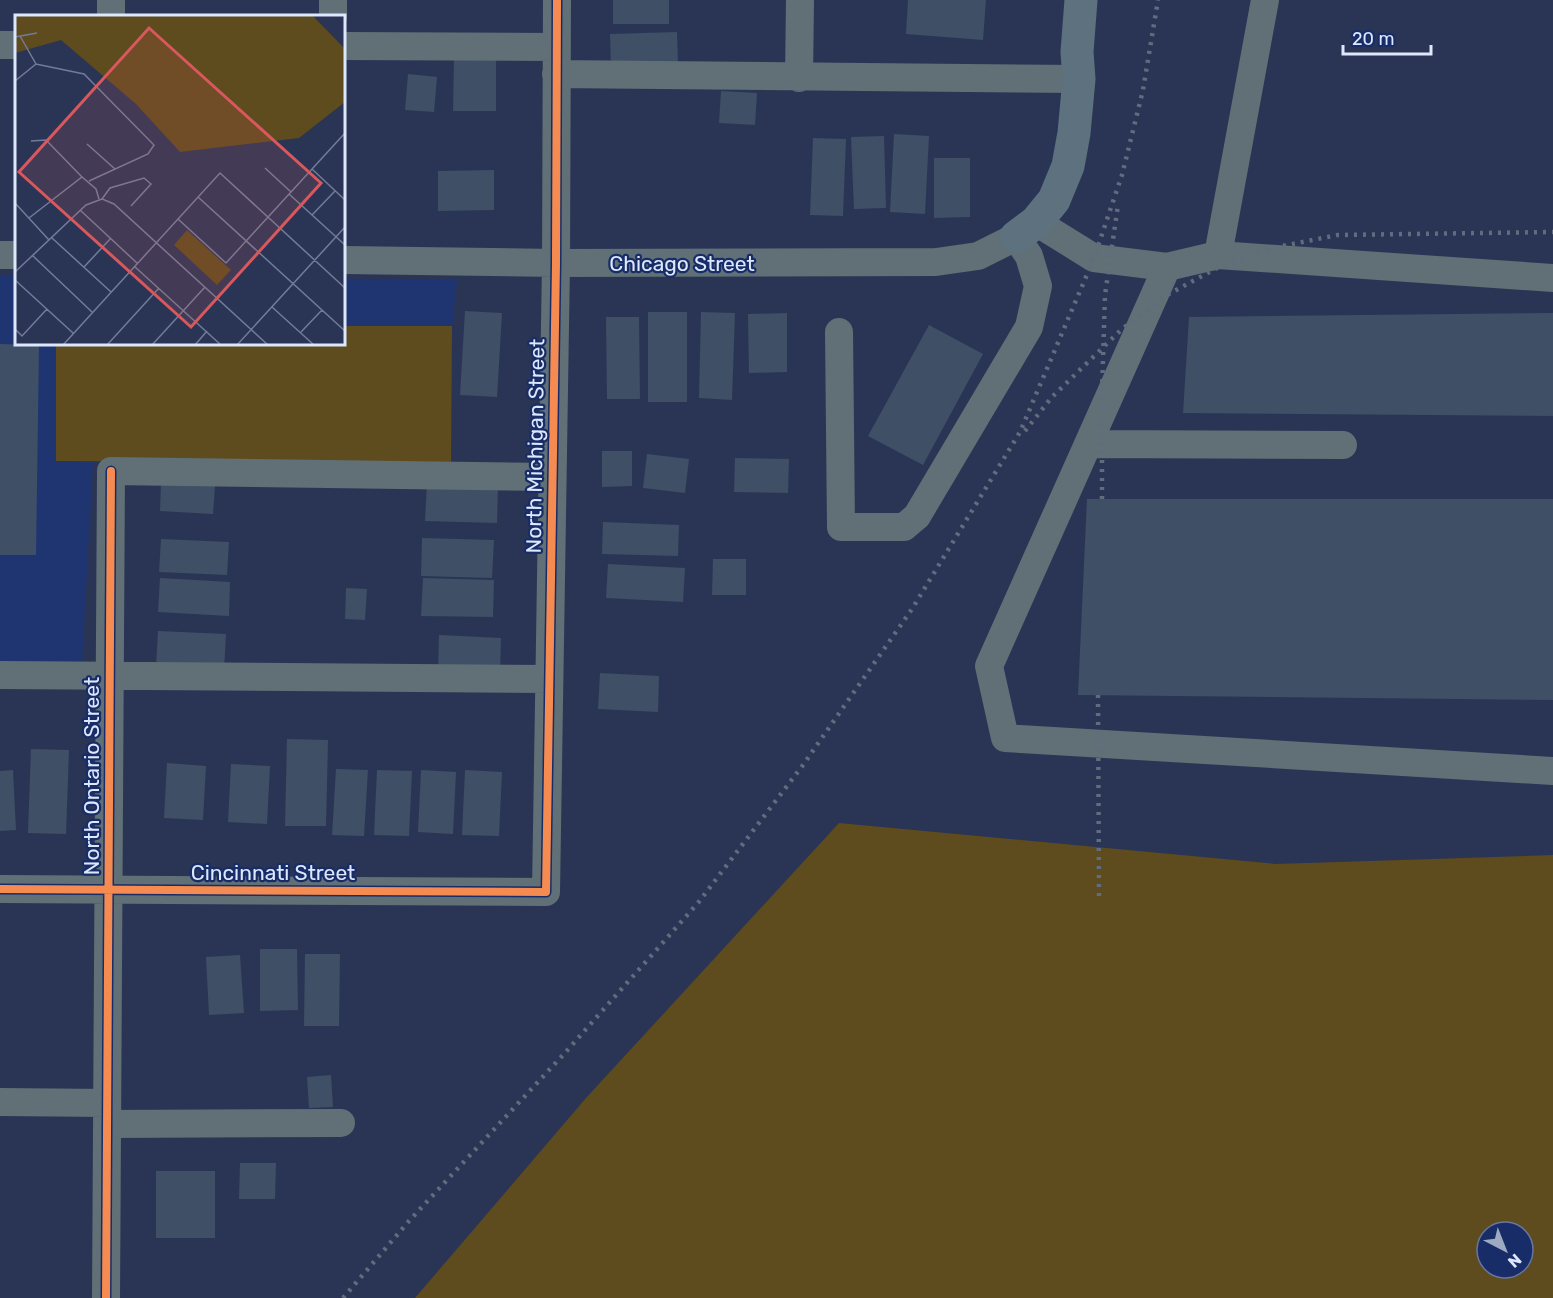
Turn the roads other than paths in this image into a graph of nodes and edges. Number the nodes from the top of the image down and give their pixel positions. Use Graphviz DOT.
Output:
graph roads {
  1 [pos="557,0"];
  2 [pos="800,0"];
  3 [pos="1081,0"];
  4 [pos="1265,0"];
  5 [pos="345,46"];
  6 [pos="556,60"];
  7 [pos="799,78"];
  8 [pos="1079,79"];
  9 [pos="1026,229"];
  10 [pos="1218,255"];
  11 [pos="345,260"];
  12 [pos="555,263"];
  13 [pos="1167,267"];
  14 [pos="1553,278"];
  15 [pos="839,332"];
  16 [pos="1088,444"];
  17 [pos="1343,446"];
  18 [pos="552,477"];
  19 [pos="0,675"];
  20 [pos="110,675"];
  21 [pos="549,679"];
  22 [pos="1553,771"];
  23 [pos="0,889"];
  24 [pos="109,889"];
  25 [pos="546,892"];
  26 [pos="0,1102"];
  27 [pos="107,1114"];
  28 [pos="341,1122"];
  29 [pos="106,1298"];
  1 -- 6 [label="street, North Michigan Street"];
  2 -- 7 [label="street"];
  3 -- 8 [label="main road"];
  4 -- 10 [label="street"];
  5 -- 6 [label="street"];
  6 -- 7 [label="street"];
  6 -- 12 [label="street, North Michigan Street"];
  7 -- 8 [label="street"];
  8 -- 9 [label="main road"];
  9 -- 12 [label="street, Chicago Street"];
  9 -- 13 [label="street"];
  9 -- 15 [label="street"];
  10 -- 13 [label="street"];
  10 -- 14 [label="street"];
  11 -- 12 [label="street, Chicago Street"];
  12 -- 18 [label="street, North Michigan Street"];
  13 -- 16 [label="street"];
  16 -- 17 [label="street"];
  16 -- 22 [label="street"];
  18 -- 20 [label="street, North Ontario Street"];
  18 -- 21 [label="street, North Michigan Street"];
  19 -- 20 [label="street"];
  20 -- 21 [label="street"];
  20 -- 24 [label="street, North Ontario Street"];
  21 -- 25 [label="street, North Michigan Street"];
  23 -- 24 [label="street, Cincinnati Street"];
  24 -- 25 [label="street, Cincinnati Street"];
  24 -- 27 [label="street, North Ontario Street"];
  26 -- 27 [label="street"];
  27 -- 28 [label="street"];
  27 -- 29 [label="street, North Ontario Street"];
}
